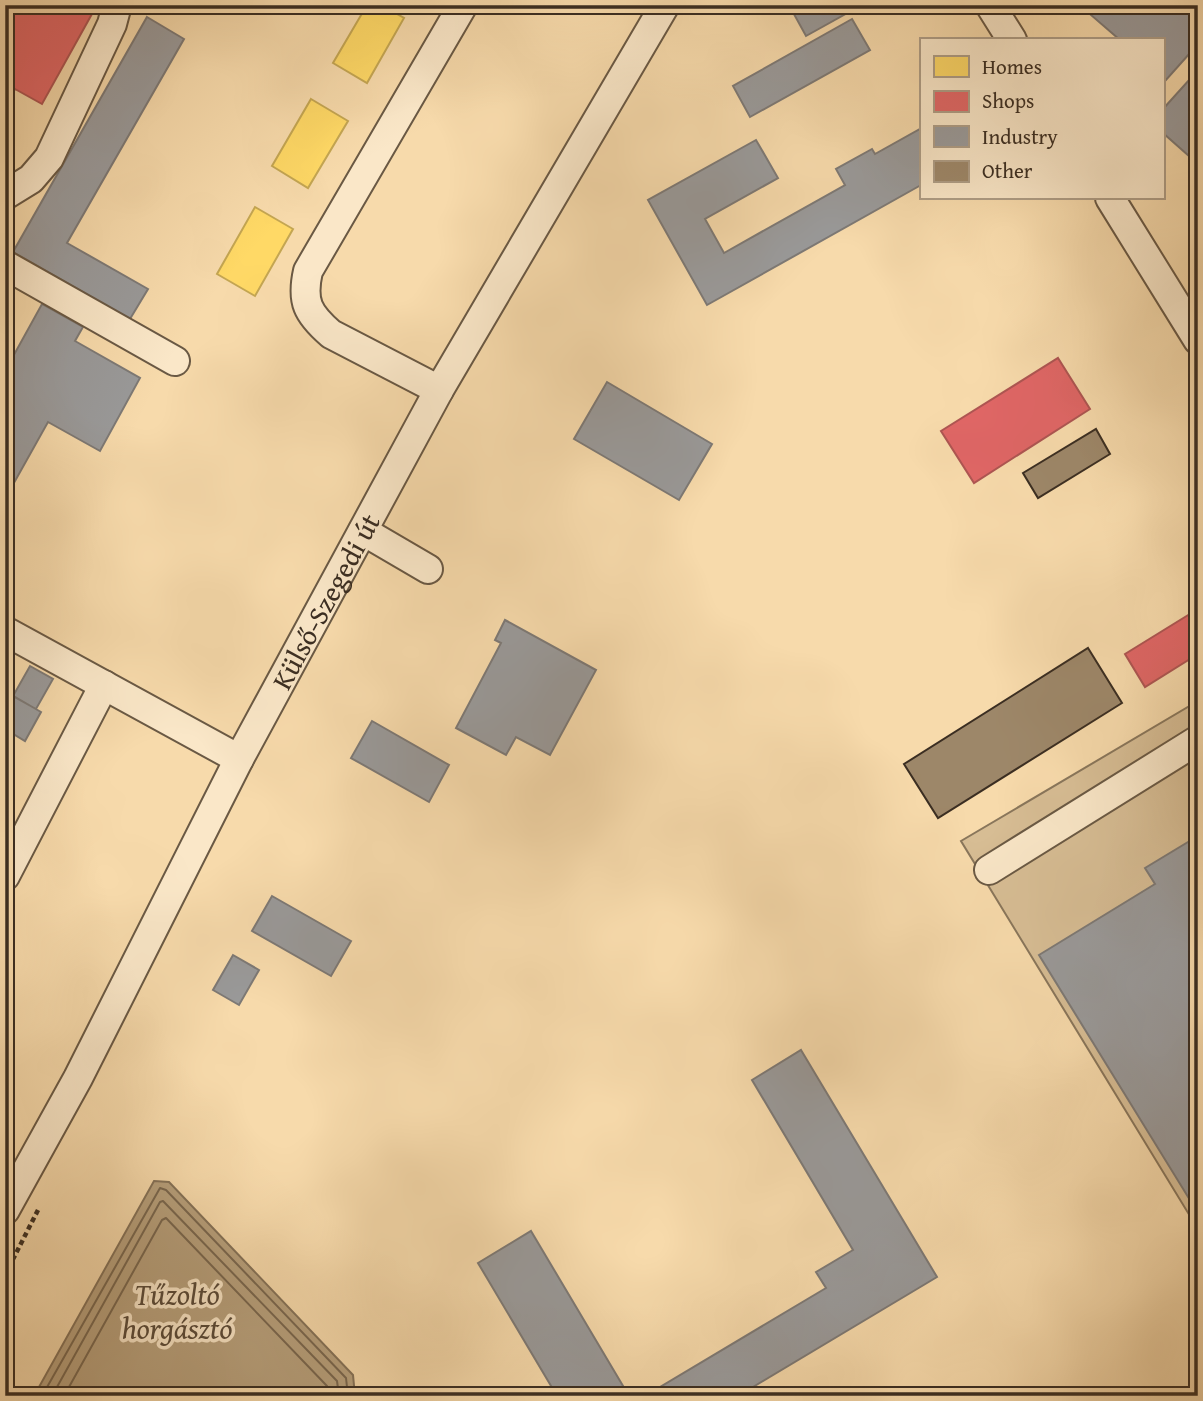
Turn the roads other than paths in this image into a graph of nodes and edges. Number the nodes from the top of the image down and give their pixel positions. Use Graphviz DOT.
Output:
graph roads {
  1 [pos="117,5"];
  2 [pos="463,5"];
  3 [pos="665,5"];
  4 [pos="990,5"];
  5 [pos="1011,38"];
  6 [pos="5,195"];
  7 [pos="1111,200"];
  8 [pos="5,265"];
  9 [pos="1198,340"];
  10 [pos="175,361"];
  11 [pos="439,390"];
  12 [pos="363,531"];
  13 [pos="428,569"];
  14 [pos="5,631"];
  15 [pos="104,685"];
  16 [pos="1198,740"];
  17 [pos="239,760"];
  18 [pos="989,870"];
  19 [pos="5,876"];
  20 [pos="5,1210"];
  1 -- 6 [label="street"];
  2 -- 11 [label="street"];
  3 -- 11 [label="street, Külső-Szegedi út"];
  4 -- 5 [label="street"];
  7 -- 9 [label="street"];
  8 -- 10 [label="street"];
  11 -- 12 [label="street, Külső-Szegedi út"];
  12 -- 13 [label="street"];
  12 -- 17 [label="street, Külső-Szegedi út"];
  14 -- 15 [label="street"];
  15 -- 17 [label="street"];
  15 -- 19 [label="street"];
  16 -- 18 [label="street"];
  17 -- 20 [label="street, Külső-Szegedi út"];
}
